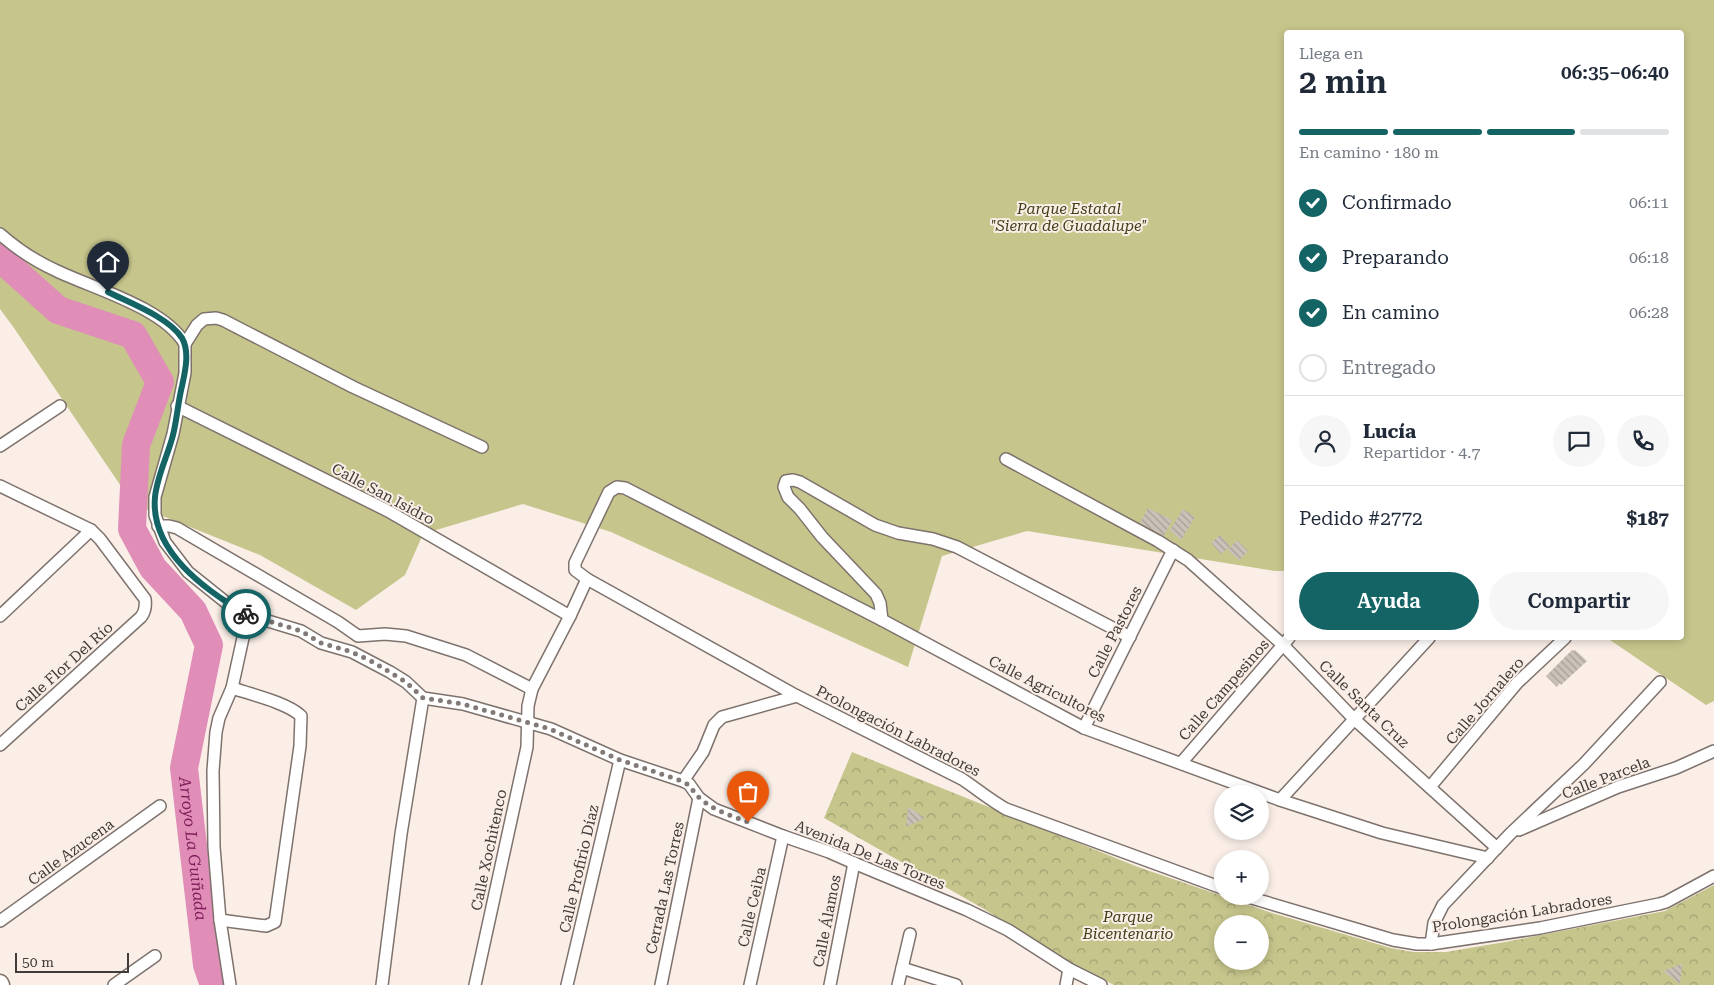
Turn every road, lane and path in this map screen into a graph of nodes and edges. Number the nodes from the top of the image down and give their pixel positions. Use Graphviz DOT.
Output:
graph roads {
  1 [pos="0,234"];
  2 [pos="185,344"];
  3 [pos="60,406"];
  4 [pos="178,406"];
  5 [pos="0,446"];
  6 [pos="482,447"];
  7 [pos="1006,459"];
  8 [pos="0,486"];
  9 [pos="617,487"];
  10 [pos="158,526"];
  11 [pos="90,530"];
  12 [pos="1174,550"];
  13 [pos="586,579"];
  14 [pos="248,615"];
  15 [pos="0,616"];
  16 [pos="570,616"];
  17 [pos="882,620"];
  18 [pos="358,636"];
  19 [pos="1130,637"];
  20 [pos="1284,639"];
  21 [pos="1427,640"];
  22 [pos="1563,640"];
  23 [pos="1286,641"];
  24 [pos="352,652"];
  25 [pos="1660,682"];
  26 [pos="232,688"];
  27 [pos="532,689"];
  28 [pos="797,696"];
  29 [pos="423,698"];
  30 [pos="1354,719"];
  31 [pos="526,721"];
  32 [pos="1084,728"];
  33 [pos="0,745"];
  34 [pos="1714,752"];
  35 [pos="620,760"];
  36 [pos="1181,763"];
  37 [pos="682,781"];
  38 [pos="1430,787"];
  39 [pos="699,798"];
  40 [pos="1280,800"];
  41 [pos="160,806"];
  42 [pos="1510,834"];
  43 [pos="783,836"];
  44 [pos="1497,848"];
  45 [pos="1488,858"];
  46 [pos="854,864"];
  47 [pos="1714,876"];
  48 [pos="1214,885"];
  49 [pos="1269,903"];
  50 [pos="220,920"];
  51 [pos="0,921"];
  52 [pos="910,934"];
  53 [pos="1430,944"];
  54 [pos="155,956"];
  55 [pos="902,968"];
  56 [pos="1069,969"];
  57 [pos="114,985"];
  58 [pos="230,985"];
  59 [pos="382,985"];
  60 [pos="475,985"];
  61 [pos="567,985"];
  62 [pos="660,985"];
  63 [pos="750,985"];
  64 [pos="830,985"];
  65 [pos="898,985"];
  66 [pos="956,985"];
  67 [pos="1066,985"];
  68 [pos="1101,985"];
  1 -- 2 [label="street"];
  2 -- 4 [label="street"];
  2 -- 6 [label="street"];
  3 -- 5 [label="street"];
  4 -- 10 [label="street"];
  4 -- 16 [label="street, Calle San Isidro"];
  7 -- 12 [label="street, Calle Santa Cruz"];
  8 -- 11 [label="street"];
  9 -- 13 [label="street, Prolongación Labradores"];
  9 -- 17 [label="street, Calle Agricultores"];
  10 -- 14 [label="street"];
  10 -- 18 [label="street"];
  11 -- 15 [label="street"];
  11 -- 33 [label="street, Calle Flor Del Río"];
  12 -- 19 [label="street, Calle Pastores"];
  12 -- 20 [label="street, Calle Santa Cruz"];
  13 -- 16 [label="street, Calle Xochitenco"];
  13 -- 28 [label="street, Prolongación Labradores"];
  14 -- 24 [label="street"];
  14 -- 26 [label="street"];
  16 -- 27 [label="street, Calle Xochitenco"];
  17 -- 19 [label="street"];
  17 -- 32 [label="street, Calle Agricultores"];
  18 -- 24 [label="street"];
  18 -- 27 [label="street"];
  19 -- 32 [label="street, Calle Pastores"];
  21 -- 30 [label="street"];
  22 -- 38 [label="street, Calle Jornalero"];
  23 -- 30 [label="street, Calle Santa Cruz"];
  23 -- 36 [label="street, Calle Campesinos"];
  24 -- 29 [label="street"];
  25 -- 42 [label="street"];
  26 -- 50 [label="street"];
  26 -- 50 [label="street"];
  27 -- 31 [label="street, Calle Xochitenco"];
  28 -- 37 [label="street"];
  28 -- 48 [label="street, Prolongación Labradores"];
  29 -- 31 [label="street, Avenida De Las Torres"];
  29 -- 59 [label="street"];
  30 -- 38 [label="street, Calle Santa Cruz"];
  30 -- 40 [label="street"];
  31 -- 35 [label="street, Avenida De Las Torres"];
  31 -- 60 [label="street, Calle Xochitenco"];
  32 -- 36 [label="street, Calle Agricultores"];
  34 -- 42 [label="street, Calle Parcela"];
  35 -- 37 [label="street, Avenida De Las Torres"];
  35 -- 61 [label="street, Calle Profirio Díaz"];
  36 -- 40 [label="street, Calle Agricultores"];
  37 -- 39 [label="street, Avenida De Las Torres"];
  38 -- 44 [label="street, Calle Santa Cruz"];
  39 -- 43 [label="street, Avenida De Las Torres"];
  39 -- 62 [label="street, Cerrada Las Torres"];
  40 -- 45 [label="street, Calle Agricultores"];
  41 -- 51 [label="street, Calle Azucena"];
  42 -- 44 [label="street"];
  43 -- 46 [label="street, Avenida De Las Torres"];
  43 -- 63 [label="street, Calle Ceiba"];
  44 -- 45 [label="street"];
  45 -- 53 [label="street"];
  46 -- 56 [label="street, Avenida De Las Torres"];
  46 -- 64 [label="street, Calle Álamos"];
  47 -- 53 [label="street, Prolongación Labradores"];
  49 -- 53 [label="street, Prolongación Labradores"];
  50 -- 58 [label="street"];
  52 -- 55 [label="street"];
  54 -- 57 [label="street"];
  55 -- 65 [label="street"];
  55 -- 66 [label="street"];
  56 -- 67 [label="street"];
  56 -- 68 [label="street, Avenida De Las Torres"];
}
